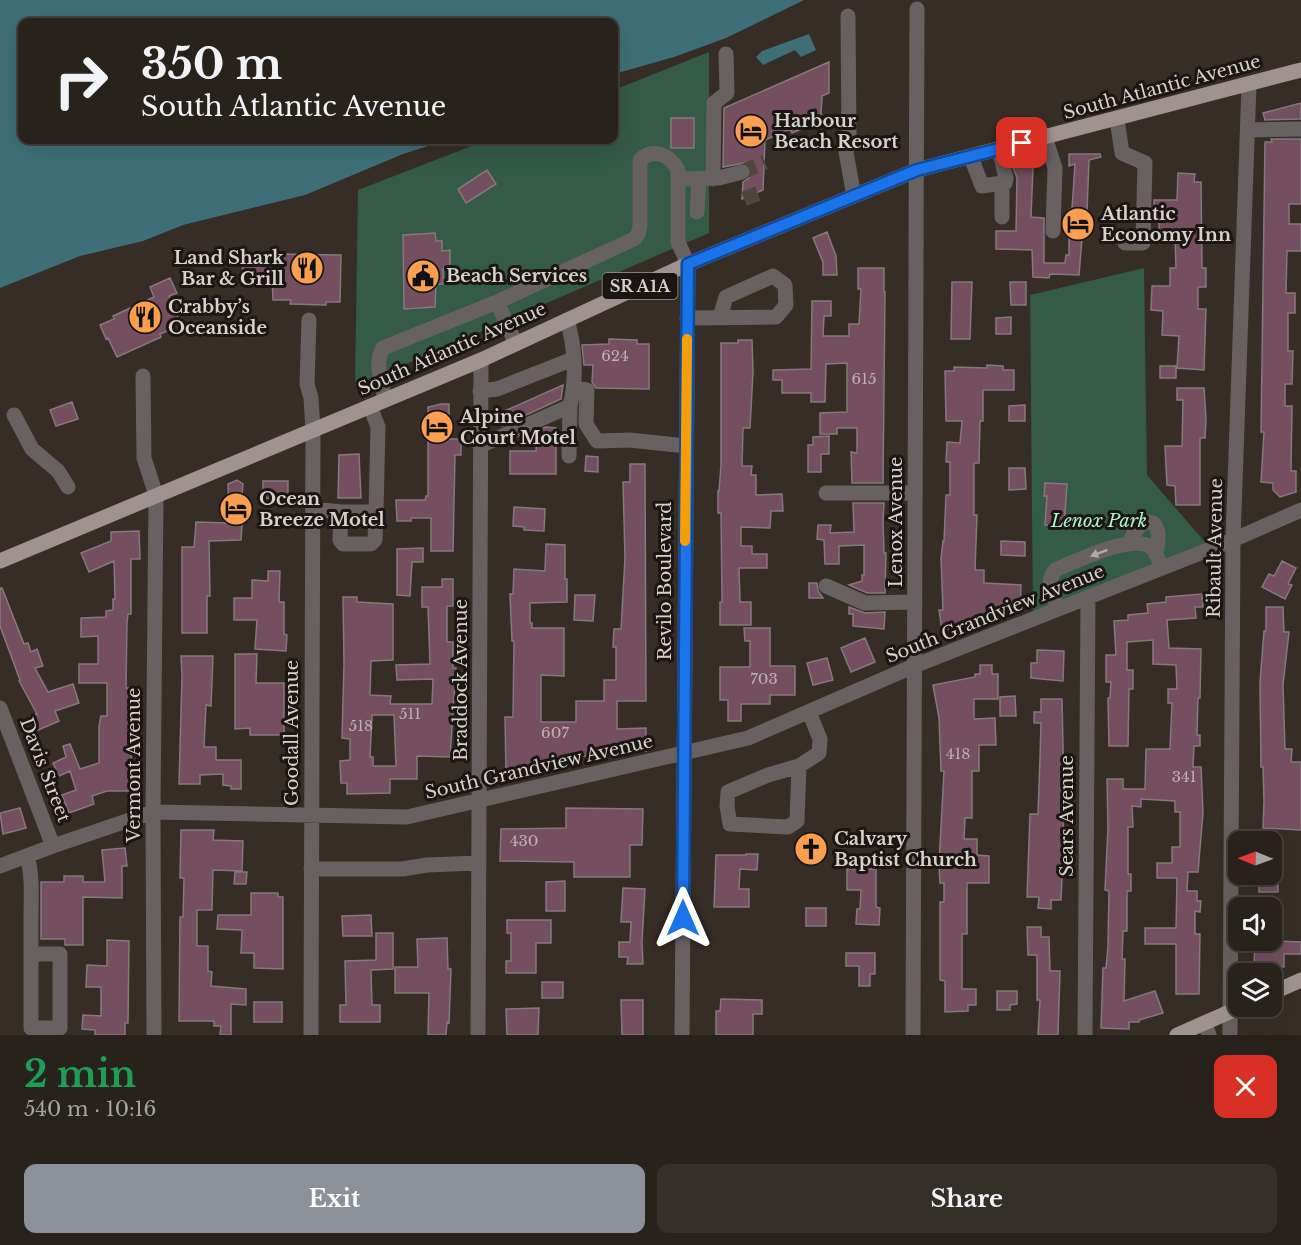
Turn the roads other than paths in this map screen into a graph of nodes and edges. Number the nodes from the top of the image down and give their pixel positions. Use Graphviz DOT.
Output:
graph roads {
  1 [pos="916,9"];
  2 [pos="848,16"];
  3 [pos="726,54"];
  4 [pos="1301,70"];
  5 [pos="1249,84"];
  6 [pos="1117,118"];
  7 [pos="1301,129"];
  8 [pos="1248,130"];
  9 [pos="1045,137"];
  10 [pos="999,149"];
  11 [pos="971,156"];
  12 [pos="917,170"];
  13 [pos="742,172"];
  14 [pos="678,179"];
  15 [pos="706,179"];
  16 [pos="1002,183"];
  17 [pos="854,195"];
  18 [pos="697,212"];
  19 [pos="1002,218"];
  20 [pos="1053,231"];
  21 [pos="1125,243"];
  22 [pos="688,264"];
  23 [pos="497,302"];
  24 [pos="720,317"];
  25 [pos="687,318"];
  26 [pos="309,320"];
  27 [pos="567,320"];
  28 [pos="516,344"];
  29 [pos="573,358"];
  30 [pos="480,360"];
  31 [pos="143,376"];
  32 [pos="574,387"];
  33 [pos="480,391"];
  34 [pos="386,400"];
  35 [pos="370,406"];
  36 [pos="570,406"];
  37 [pos="14,416"];
  38 [pos="313,430"];
  39 [pos="480,446"];
  40 [pos="686,446"];
  41 [pos="569,456"];
  42 [pos="68,487"];
  43 [pos="826,493"];
  44 [pos="915,493"];
  45 [pos="156,495"];
  46 [pos="313,509"];
  47 [pos="1301,510"];
  48 [pos="341,512"];
  49 [pos="376,512"];
  50 [pos="1233,540"];
  51 [pos="1130,542"];
  52 [pos="1156,552"];
  53 [pos="0,561"];
  54 [pos="1162,568"];
  55 [pos="826,586"];
  56 [pos="1088,598"];
  57 [pos="915,602"];
  58 [pos="1058,609"];
  59 [pos="915,666"];
  60 [pos="0,708"];
  61 [pos="809,712"];
  62 [pos="684,753"];
  63 [pos="799,766"];
  64 [pos="480,800"];
  65 [pos="153,812"];
  66 [pos="311,816"];
  67 [pos="53,846"];
  68 [pos="27,855"];
  69 [pos="479,863"];
  70 [pos="0,866"];
  71 [pos="311,869"];
  72 [pos="31,954"];
  73 [pos="1236,963"];
  74 [pos="1301,980"];
  75 [pos="1282,989"];
  76 [pos="1228,1015"];
  77 [pos="1234,1017"];
  78 [pos="1207,1029"];
  79 [pos="154,1035"];
  80 [pos="311,1035"];
  81 [pos="478,1035"];
  82 [pos="682,1035"];
  83 [pos="914,1035"];
  84 [pos="1085,1035"];
  85 [pos="1177,1035"];
  86 [pos="1230,1035"];
  1 -- 12 [label="street, Lenox Avenue"];
  2 -- 17 [label="street"];
  3 -- 15 [label="street"];
  4 -- 5 [label="main road, South Atlantic Avenue / SR A1A"];
  5 -- 6 [label="main road, South Atlantic Avenue / SR A1A"];
  5 -- 8 [label="street, Ribault Avenue"];
  6 -- 9 [label="main road, South Atlantic Avenue / SR A1A"];
  6 -- 21 [label="street"];
  7 -- 8 [label="street"];
  8 -- 50 [label="street, Ribault Avenue"];
  9 -- 10 [label="main road, South Atlantic Avenue / SR A1A"];
  9 -- 20 [label="street"];
  10 -- 11 [label="main road, South Atlantic Avenue / SR A1A"];
  10 -- 16 [label="street"];
  11 -- 12 [label="main road, South Atlantic Avenue / SR A1A"];
  11 -- 16 [label="street"];
  12 -- 17 [label="main road, South Atlantic Avenue / SR A1A"];
  12 -- 44 [label="street, Lenox Avenue"];
  13 -- 15 [label="street"];
  14 -- 15 [label="street"];
  14 -- 22 [label="street, Revilo Boulevard"];
  14 -- 23 [label="street"];
  15 -- 18 [label="street"];
  16 -- 19 [label="street"];
  17 -- 22 [label="main road, South Atlantic Avenue / SR A1A"];
  22 -- 25 [label="street, Revilo Boulevard"];
  22 -- 27 [label="main road, South Atlantic Avenue / SR A1A"];
  23 -- 28 [label="street"];
  23 -- 34 [label="street"];
  24 -- 25 [label="street"];
  25 -- 40 [label="street, Revilo Boulevard"];
  26 -- 38 [label="street, Goodall Avenue"];
  27 -- 28 [label="main road, South Atlantic Avenue / SR A1A"];
  27 -- 29 [label="street"];
  28 -- 30 [label="main road, South Atlantic Avenue / SR A1A"];
  29 -- 32 [label="street"];
  29 -- 33 [label="street"];
  30 -- 33 [label="street, Braddock Avenue"];
  30 -- 34 [label="main road, South Atlantic Avenue / SR A1A"];
  31 -- 45 [label="street, Vermont Avenue"];
  32 -- 36 [label="street"];
  32 -- 40 [label="street"];
  33 -- 39 [label="street, Braddock Avenue"];
  34 -- 35 [label="main road, South Atlantic Avenue / SR A1A"];
  35 -- 38 [label="main road, South Atlantic Avenue / SR A1A"];
  35 -- 49 [label="street"];
  36 -- 39 [label="street"];
  36 -- 41 [label="street"];
  37 -- 42 [label="street"];
  38 -- 45 [label="main road, South Atlantic Avenue / SR A1A"];
  38 -- 46 [label="street, Goodall Avenue"];
  39 -- 64 [label="street, Braddock Avenue"];
  40 -- 62 [label="street, Revilo Boulevard"];
  43 -- 44 [label="street"];
  44 -- 57 [label="street, Lenox Avenue"];
  45 -- 53 [label="main road, South Atlantic Avenue / SR A1A"];
  45 -- 65 [label="street, Vermont Avenue"];
  46 -- 48 [label="street"];
  46 -- 66 [label="street, Goodall Avenue"];
  47 -- 50 [label="street, South Grandview Avenue"];
  48 -- 49 [label="street"];
  48 -- 49 [label="street"];
  50 -- 54 [label="street, South Grandview Avenue"];
  50 -- 73 [label="street, Ribault Avenue"];
  51 -- 52 [label="street"];
  51 -- 52 [label="street"];
  51 -- 58 [label="street, one-way"];
  52 -- 54 [label="street"];
  54 -- 56 [label="street, South Grandview Avenue"];
  55 -- 57 [label="street"];
  56 -- 58 [label="street, South Grandview Avenue"];
  56 -- 84 [label="street, Sears Avenue"];
  57 -- 59 [label="street, Lenox Avenue"];
  58 -- 59 [label="street, South Grandview Avenue"];
  59 -- 61 [label="street, South Grandview Avenue"];
  59 -- 83 [label="street, Lenox Avenue"];
  60 -- 67 [label="street, Davis Street"];
  61 -- 62 [label="street, South Grandview Avenue"];
  61 -- 63 [label="street"];
  62 -- 64 [label="street, South Grandview Avenue"];
  62 -- 82 [label="street, Revilo Boulevard"];
  63 -- 63 [label="street"];
  64 -- 66 [label="street, South Grandview Avenue"];
  64 -- 69 [label="street, Braddock Avenue"];
  65 -- 66 [label="street, South Grandview Avenue"];
  65 -- 67 [label="street, South Grandview Avenue"];
  65 -- 79 [label="street, Vermont Avenue"];
  66 -- 71 [label="street, Goodall Avenue"];
  67 -- 68 [label="street, South Grandview Avenue"];
  68 -- 70 [label="street, South Grandview Avenue"];
  68 -- 72 [label="street"];
  69 -- 71 [label="street"];
  69 -- 81 [label="street, Braddock Avenue"];
  71 -- 80 [label="street, Goodall Avenue"];
  72 -- 72 [label="street"];
  74 -- 75 [label="main road"];
  76 -- 78 [label="main road"];
  77 -- 86 [label="street, Ribault Avenue"];
  78 -- 85 [label="main road"];
}
